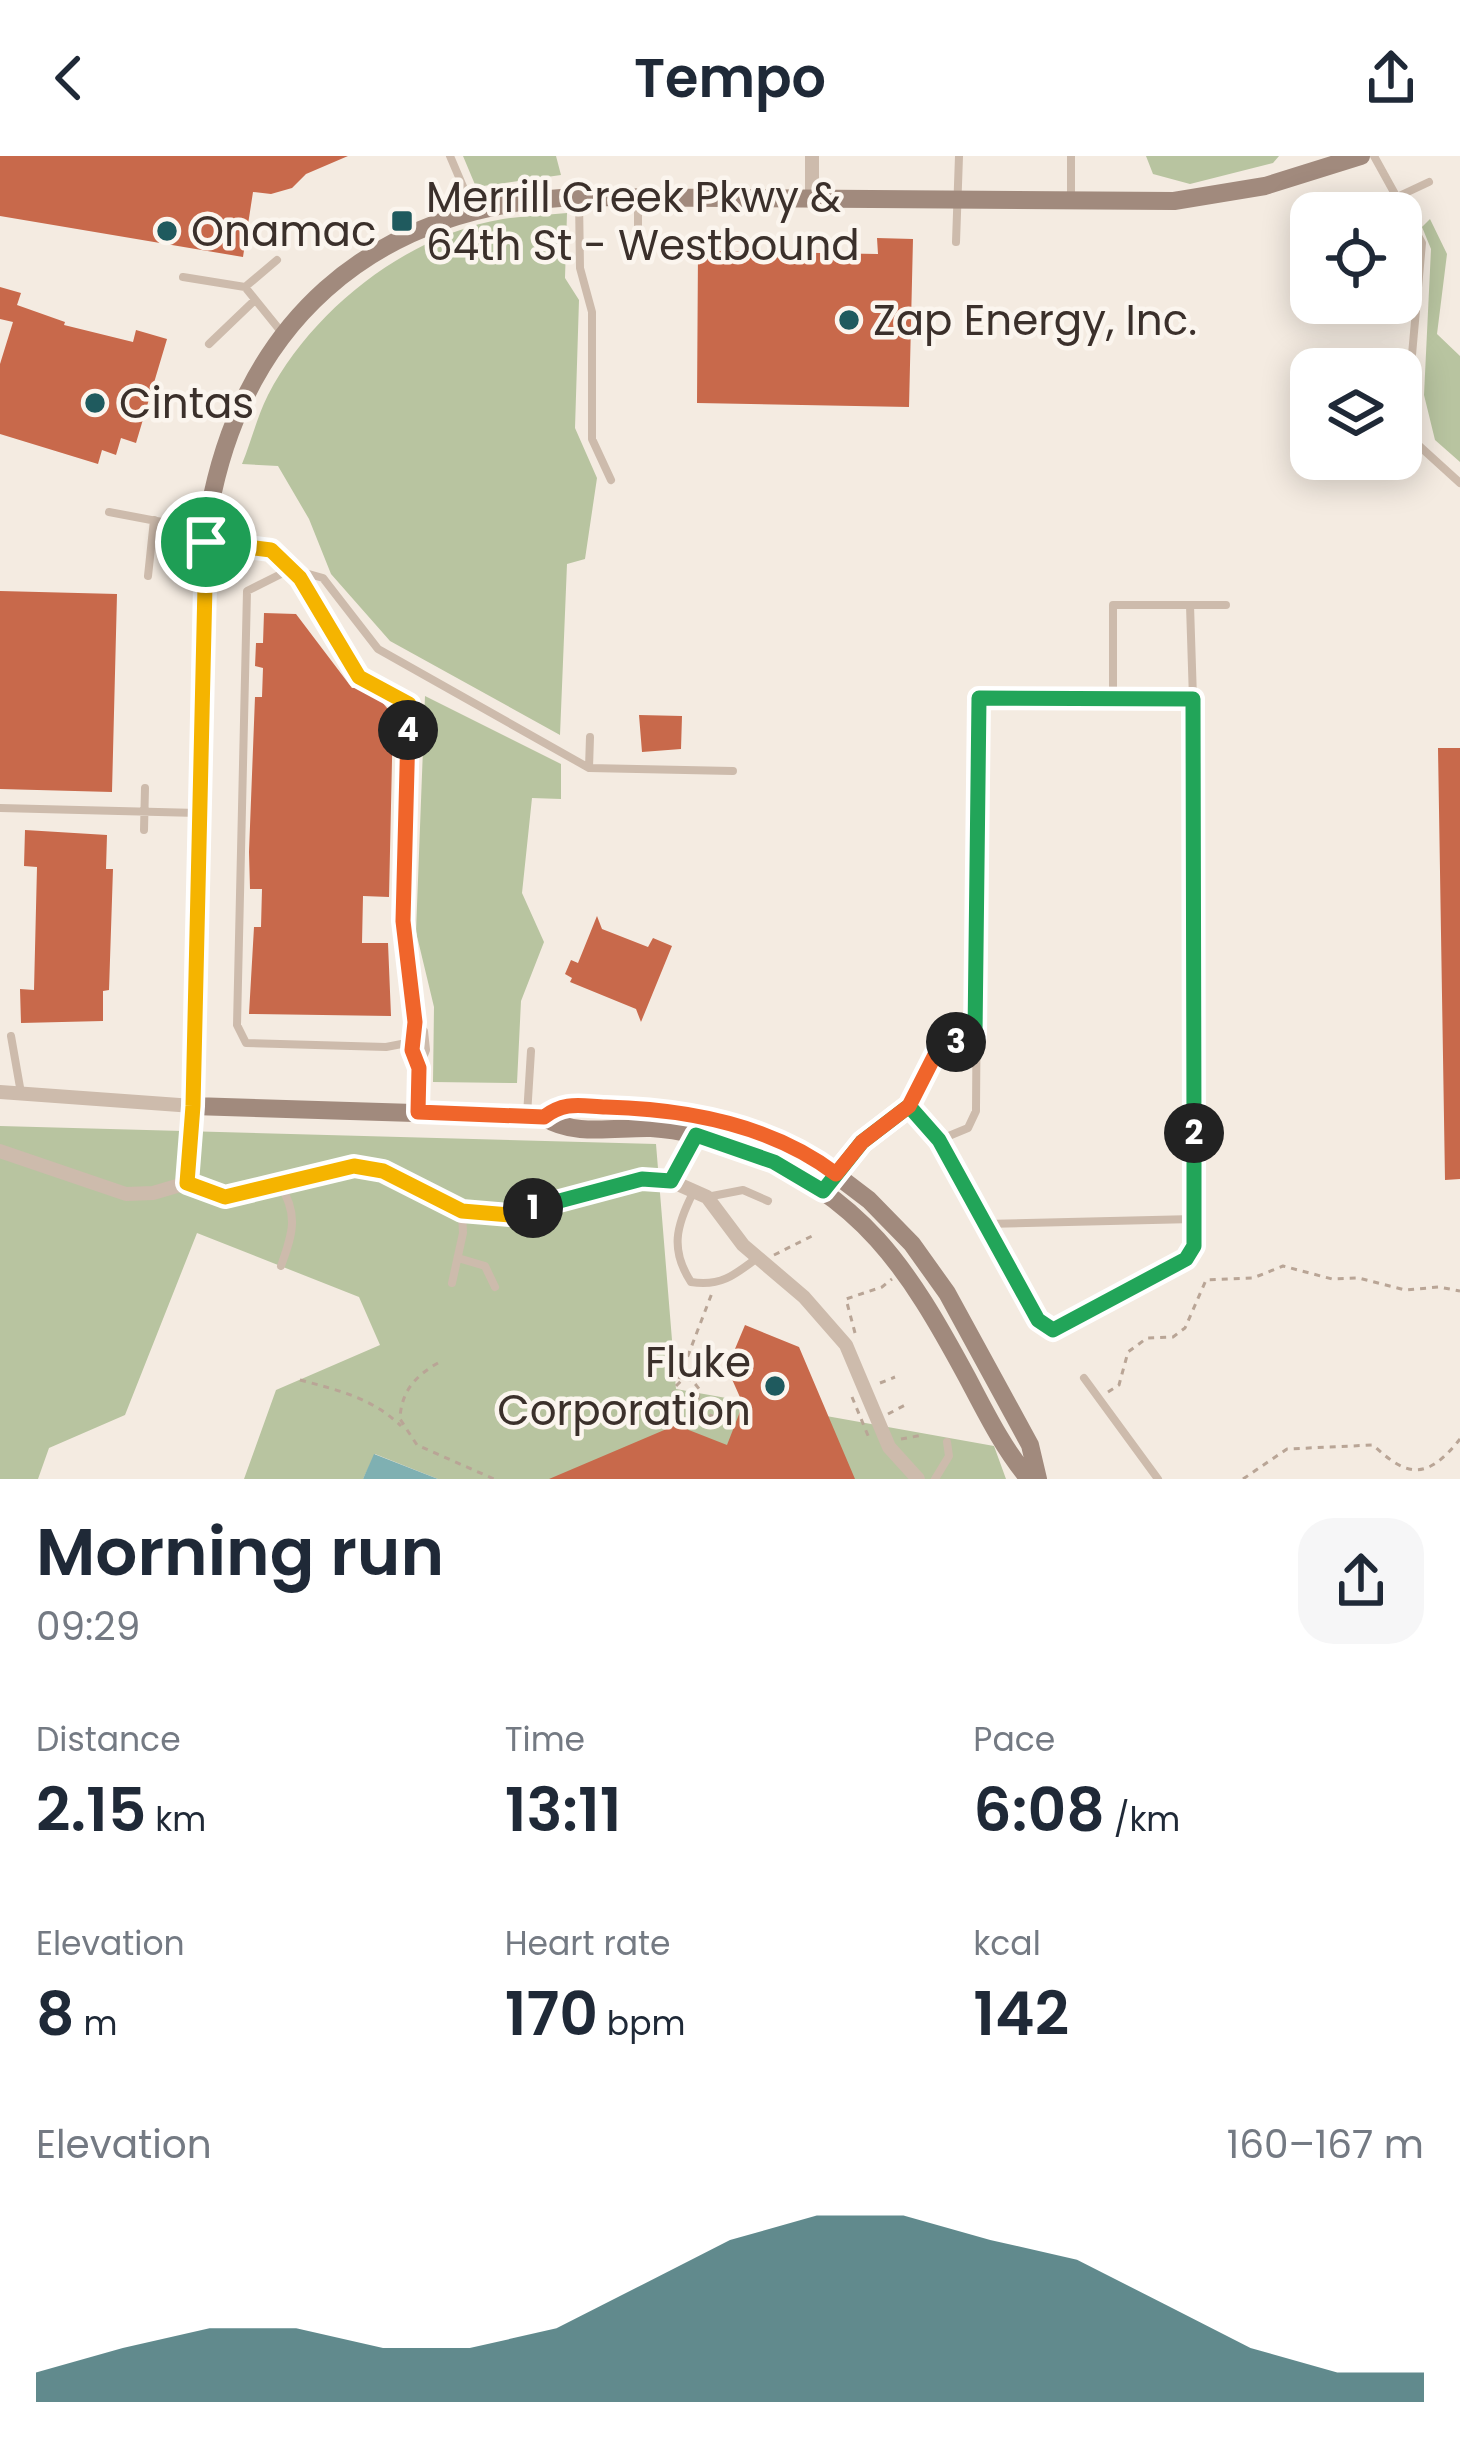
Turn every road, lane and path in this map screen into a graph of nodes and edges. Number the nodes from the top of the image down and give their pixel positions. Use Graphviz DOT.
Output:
graph roads {
  1 [pos="450,156"];
  2 [pos="812,156"];
  3 [pos="958,156"];
  4 [pos="1071,156"];
  5 [pos="1361,156"];
  6 [pos="1374,156"];
  7 [pos="1429,182"];
  8 [pos="1394,192"];
  9 [pos="1408,192"];
  10 [pos="579,197"];
  11 [pos="638,198"];
  12 [pos="812,200"];
  13 [pos="957,200"];
  14 [pos="1071,200"];
  15 [pos="474,212"];
  16 [pos="638,233"];
  17 [pos="956,242"];
  18 [pos="277,260"];
  19 [pos="183,277"];
  20 [pos="245,287"];
  21 [pos="255,299"];
  22 [pos="1415,324"];
  23 [pos="284,335"];
  24 [pos="209,344"];
  25 [pos="611,480"];
  26 [pos="1460,483"];
  27 [pos="109,512"];
  28 [pos="154,520"];
  29 [pos="206,536"];
  30 [pos="291,569"];
  31 [pos="148,576"];
  32 [pos="1190,605"];
  33 [pos="1226,605"];
  34 [pos="1113,698"];
  35 [pos="1193,699"];
  36 [pos="590,737"];
  37 [pos="589,768"];
  38 [pos="734,771"];
  39 [pos="145,788"];
  40 [pos="0,808"];
  41 [pos="145,811"];
  42 [pos="200,813"];
  43 [pos="145,830"];
  44 [pos="415,1022"];
  45 [pos="975,1035"];
  46 [pos="10,1036"];
  47 [pos="412,1042"];
  48 [pos="531,1051"];
  49 [pos="419,1068"];
  50 [pos="0,1092"];
  51 [pos="21,1093"];
  52 [pos="193,1106"];
  53 [pos="909,1106"];
  54 [pos="418,1112"];
  55 [pos="535,1116"];
  56 [pos="696,1135"];
  57 [pos="939,1140"];
  58 [pos="0,1151"];
  59 [pos="836,1174"];
  60 [pos="671,1181"];
  61 [pos="278,1182"];
  62 [pos="187,1183"];
  63 [pos="823,1191"];
  64 [pos="700,1194"];
  65 [pos="768,1201"];
  66 [pos="462,1211"];
  67 [pos="1194,1219"];
  68 [pos="985,1224"];
  69 [pos="816,1234"];
  70 [pos="458,1258"];
  71 [pos="763,1261"];
  72 [pos="281,1266"];
  73 [pos="905,1269"];
  74 [pos="452,1283"];
  75 [pos="711,1286"];
  76 [pos="495,1287"];
  77 [pos="1460,1291"];
  78 [pos="857,1339"];
  79 [pos="438,1363"];
  80 [pos="1084,1378"];
  81 [pos="300,1380"];
  82 [pos="678,1382"];
  83 [pos="852,1395"];
  84 [pos="1098,1398"];
  85 [pos="689,1407"];
  86 [pos="735,1424"];
  87 [pos="406,1431"];
  88 [pos="1460,1439"];
  89 [pos="947,1442"];
  90 [pos="874,1448"];
  91 [pos="494,1479"];
  92 [pos="918,1479"];
  93 [pos="935,1479"];
  94 [pos="1034,1479"];
  95 [pos="1158,1479"];
  96 [pos="1243,1479"];
  1 -- 15 [label="lane"];
  2 -- 12 [label="street"];
  3 -- 13 [label="lane"];
  4 -- 14 [label="lane"];
  5 -- 14 [label="street"];
  6 -- 8 [label="lane"];
  7 -- 9 [label="lane"];
  10 -- 11 [label="street"];
  10 -- 15 [label="street"];
  10 -- 25 [label="lane"];
  11 -- 12 [label="street"];
  11 -- 16 [label="lane"];
  12 -- 13 [label="street"];
  13 -- 14 [label="street"];
  13 -- 17 [label="lane"];
  15 -- 23 [label="street"];
  18 -- 20 [label="lane"];
  19 -- 20 [label="lane"];
  20 -- 21 [label="lane"];
  21 -- 23 [label="lane"];
  21 -- 24 [label="lane"];
  22 -- 26 [label="lane"];
  23 -- 29 [label="street"];
  27 -- 28 [label="lane"];
  28 -- 29 [label="lane"];
  28 -- 31 [label="lane"];
  29 -- 30 [label="lane"];
  29 -- 42 [label="street"];
  30 -- 37 [label="lane"];
  30 -- 44 [label="lane"];
  30 -- 47 [label="lane"];
  32 -- 33 [label="lane"];
  32 -- 34 [label="lane"];
  32 -- 35 [label="lane"];
  34 -- 35 [label="lane"];
  34 -- 45 [label="lane"];
  35 -- 67 [label="lane"];
  36 -- 37 [label="lane"];
  37 -- 38 [label="lane"];
  39 -- 41 [label="lane"];
  40 -- 41 [label="lane"];
  41 -- 42 [label="lane"];
  41 -- 43 [label="lane"];
  42 -- 52 [label="street"];
  44 -- 47 [label="lane"];
  44 -- 49 [label="lane"];
  45 -- 53 [label="lane"];
  45 -- 57 [label="lane"];
  46 -- 51 [label="lane"];
  47 -- 49 [label="lane"];
  48 -- 55 [label="lane"];
  49 -- 54 [label="lane"];
  50 -- 51 [label="street"];
  51 -- 52 [label="street"];
  52 -- 54 [label="street"];
  52 -- 62 [label="street"];
  53 -- 57 [label="lane"];
  53 -- 59 [label="lane"];
  54 -- 55 [label="street"];
  55 -- 56 [label="street"];
  55 -- 59 [label="street"];
  56 -- 60 [label="path"];
  56 -- 63 [label="street"];
  57 -- 68 [label="lane"];
  58 -- 62 [label="street"];
  59 -- 63 [label="lane"];
  59 -- 94 [label="street"];
  60 -- 64 [label="street"];
  60 -- 66 [label="street"];
  61 -- 62 [label="street"];
  61 -- 66 [label="street"];
  61 -- 72 [label="lane"];
  63 -- 73 [label="street"];
  64 -- 65 [label="lane"];
  64 -- 71 [label="street"];
  64 -- 75 [label="lane"];
  66 -- 70 [label="lane"];
  67 -- 68 [label="lane"];
  67 -- 68 [label="lane"];
  69 -- 71 [label="path"];
  70 -- 74 [label="lane"];
  70 -- 76 [label="lane"];
  71 -- 75 [label="lane"];
  71 -- 92 [label="street"];
  73 -- 78 [label="path"];
  73 -- 94 [label="street"];
  75 -- 82 [label="path"];
  77 -- 84 [label="path"];
  79 -- 87 [label="path"];
  80 -- 84 [label="lane"];
  81 -- 87 [label="path"];
  82 -- 85 [label="path"];
  82 -- 85 [label="path"];
  83 -- 90 [label="path"];
  84 -- 95 [label="lane"];
  85 -- 86 [label="path"];
  87 -- 91 [label="path"];
  88 -- 96 [label="path"];
  89 -- 93 [label="lane"];
}
